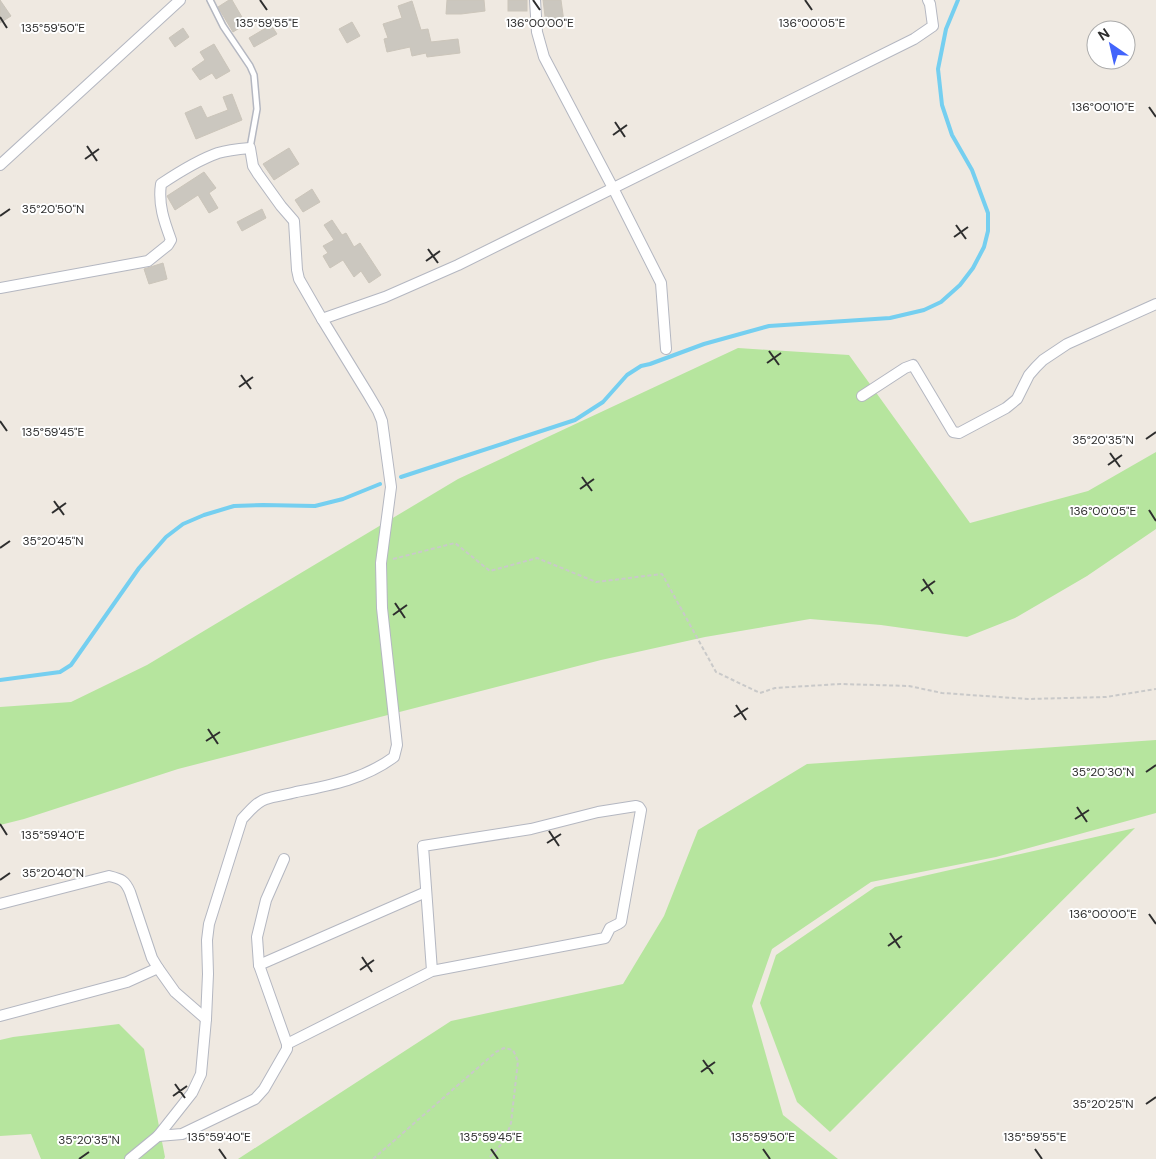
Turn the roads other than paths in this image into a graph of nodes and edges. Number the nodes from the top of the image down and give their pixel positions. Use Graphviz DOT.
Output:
graph roads {
  1 [pos="180,0"];
  2 [pos="210,0"];
  3 [pos="535,0"];
  4 [pos="928,0"];
  5 [pos="250,148"];
  6 [pos="0,165"];
  7 [pos="613,188"];
  8 [pos="0,288"];
  9 [pos="1156,304"];
  10 [pos="322,319"];
  11 [pos="666,349"];
  12 [pos="862,396"];
  13 [pos="284,859"];
  14 [pos="426,892"];
  15 [pos="0,904"];
  16 [pos="259,965"];
  17 [pos="158,968"];
  18 [pos="432,971"];
  19 [pos="0,1016"];
  20 [pos="206,1019"];
  21 [pos="287,1044"];
  22 [pos="158,1136"];
  23 [pos="130,1159"];
  1 -- 6 [label="street"];
  2 -- 5 [label="lane"];
  3 -- 7 [label="street"];
  4 -- 7 [label="street"];
  5 -- 8 [label="street"];
  5 -- 10 [label="street"];
  7 -- 10 [label="street"];
  7 -- 11 [label="street"];
  9 -- 12 [label="street"];
  10 -- 20 [label="street"];
  13 -- 16 [label="street"];
  14 -- 16 [label="street"];
  14 -- 18 [label="street"];
  14 -- 18 [label="street"];
  15 -- 17 [label="street"];
  16 -- 21 [label="street"];
  17 -- 19 [label="street"];
  17 -- 20 [label="street"];
  18 -- 21 [label="street"];
  20 -- 22 [label="street"];
  21 -- 22 [label="street"];
  22 -- 23 [label="street"];
}
